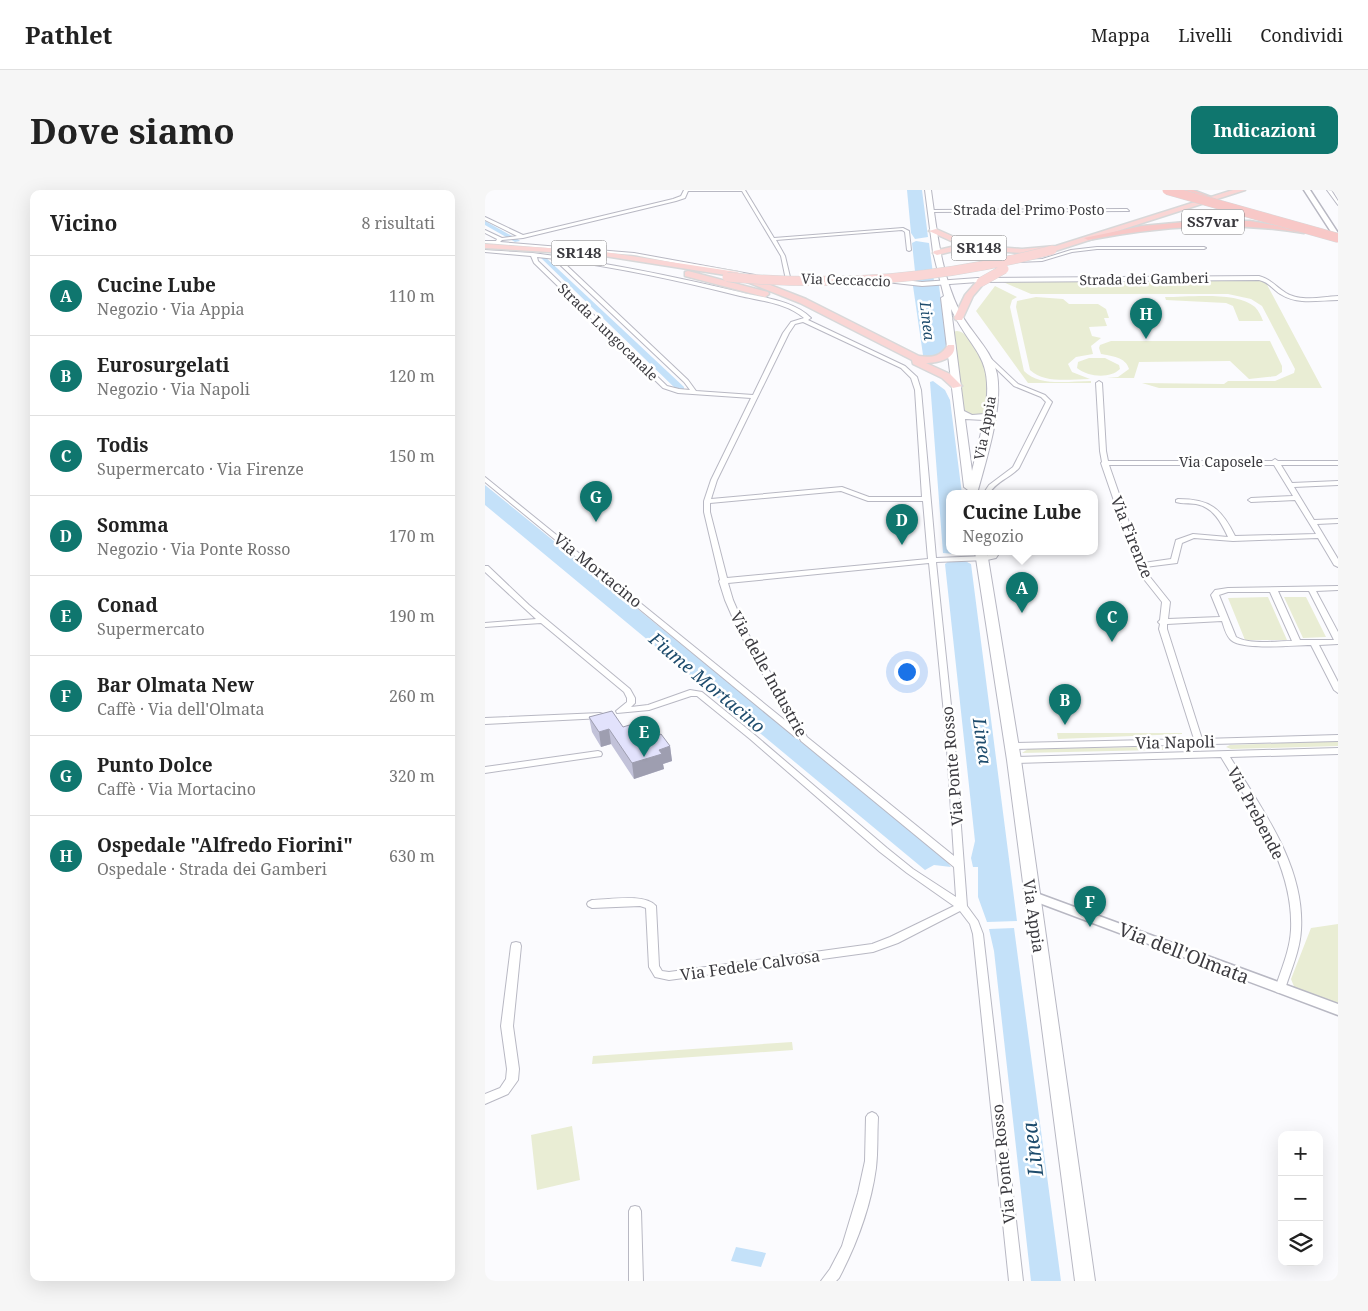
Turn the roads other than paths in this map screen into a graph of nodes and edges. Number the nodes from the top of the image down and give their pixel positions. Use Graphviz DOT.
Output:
graph roads {
  1 [pos="686,190"];
  2 [pos="743,190"];
  3 [pos="928,190"];
  4 [pos="1167,190"];
  5 [pos="1181,190"];
  6 [pos="1186,190"];
  7 [pos="1241,190"];
  8 [pos="1307,190"];
  9 [pos="1329,190"];
  10 [pos="1212,199"];
  11 [pos="1338,204"];
  12 [pos="1127,210"];
  13 [pos="931,211"];
  14 [pos="485,218"];
  15 [pos="485,231"];
  16 [pos="933,231"];
  17 [pos="523,237"];
  18 [pos="1338,237"];
  19 [pos="1088,238"];
  20 [pos="773,239"];
  21 [pos="498,241"];
  22 [pos="485,242"];
  23 [pos="532,244"];
  24 [pos="485,246"];
  25 [pos="516,248"];
  26 [pos="976,248"];
  27 [pos="1205,248"];
  28 [pos="909,250"];
  29 [pos="1052,250"];
  30 [pos="485,251"];
  31 [pos="533,254"];
  32 [pos="937,254"];
  33 [pos="557,256"];
  34 [pos="640,263"];
  35 [pos="941,271"];
  36 [pos="788,279"];
  37 [pos="941,284"];
  38 [pos="1338,298"];
  39 [pos="959,318"];
  40 [pos="805,319"];
  41 [pos="949,331"];
  42 [pos="968,331"];
  43 [pos="950,350"];
  44 [pos="983,353"];
  45 [pos="925,363"];
  46 [pos="992,374"];
  47 [pos="1007,375"];
  48 [pos="1099,383"];
  49 [pos="954,384"];
  50 [pos="694,392"];
  51 [pos="755,397"];
  52 [pos="960,413"];
  53 [pos="988,417"];
  54 [pos="1275,461"];
  55 [pos="1104,463"];
  56 [pos="1338,463"];
  57 [pos="485,479"];
  58 [pos="1338,483"];
  59 [pos="1289,485"];
  60 [pos="970,490"];
  61 [pos="972,490"];
  62 [pos="988,490"];
  63 [pos="1297,498"];
  64 [pos="926,499"];
  65 [pos="1251,500"];
  66 [pos="707,501"];
  67 [pos="1178,501"];
  68 [pos="1338,521"];
  69 [pos="1311,522"];
  70 [pos="1320,536"];
  71 [pos="1233,539"];
  72 [pos="993,555"];
  73 [pos="980,556"];
  74 [pos="934,560"];
  75 [pos="1141,565"];
  76 [pos="1338,565"];
  77 [pos="485,568"];
  78 [pos="723,581"];
  79 [pos="1311,588"];
  80 [pos="1338,588"];
  81 [pos="1273,589"];
  82 [pos="1225,619"];
  83 [pos="543,620"];
  84 [pos="1162,622"];
  85 [pos="485,625"];
  86 [pos="1338,640"];
  87 [pos="1297,643"];
  88 [pos="1314,643"];
  89 [pos="1338,690"];
  90 [pos="613,712"];
  91 [pos="485,721"];
  92 [pos="1338,738"];
  93 [pos="803,739"];
  94 [pos="1211,741"];
  95 [pos="1199,742"];
  96 [pos="1338,751"];
  97 [pos="1013,753"];
  98 [pos="598,754"];
  99 [pos="1220,754"];
  100 [pos="485,770"];
  101 [pos="960,868"];
  102 [pos="1031,896"];
  103 [pos="592,904"];
  104 [pos="962,904"];
  105 [pos="516,946"];
  106 [pos="1280,989"];
  107 [pos="1338,1010"];
  108 [pos="485,1099"];
  109 [pos="872,1117"];
  110 [pos="635,1211"];
  111 [pos="636,1281"];
  112 [pos="828,1281"];
  113 [pos="1016,1281"];
  114 [pos="1085,1281"];
  1 -- 2 [label="street"];
  1 -- 17 [label="street"];
  2 -- 20 [label="street, Via Ceccaccio"];
  3 -- 13 [label="main road, Via Appia"];
  4 -- 18 [label="highway, SS7var, bridge"];
  5 -- 10 [label="highway, SS7var, bridge"];
  6 -- 10 [label="highway"];
  7 -- 19 [label="main road, SR148"];
  8 -- 18 [label="street"];
  9 -- 11 [label="street"];
  10 -- 18 [label="highway, SS7var, bridge"];
  12 -- 13 [label="street, Strada del Primo Posto"];
  13 -- 16 [label="main road, Via Appia"];
  14 -- 17 [label="street"];
  15 -- 21 [label="street"];
  16 -- 26 [label="main road, SR148"];
  16 -- 32 [label="main road, Via Appia"];
  17 -- 21 [label="street"];
  17 -- 23 [label="street"];
  18 -- 19 [label="highway, SS7var, bridge"];
  19 -- 26 [label="main road, SR148"];
  19 -- 29 [label="main road, SR148"];
  20 -- 28 [label="street"];
  20 -- 36 [label="street, Via Ceccaccio"];
  21 -- 22 [label="street"];
  21 -- 23 [label="street"];
  23 -- 36 [label="street"];
  24 -- 25 [label="main road, SR148"];
  25 -- 34 [label="main road, SR148"];
  25 -- 45 [label="main road"];
  26 -- 32 [label="main road, SR148"];
  27 -- 35 [label="street"];
  29 -- 34 [label="main road, SR148, bridge"];
  29 -- 39 [label="main road, SR148, bridge"];
  30 -- 31 [label="street, Via Ponte Rosso"];
  31 -- 33 [label="street, Via Ponte Rosso"];
  31 -- 50 [label="street, Strada Lungocanale"];
  32 -- 35 [label="main road, Via Appia"];
  33 -- 40 [label="street, Via Ponte Rosso"];
  33 -- 50 [label="street"];
  34 -- 45 [label="main road"];
  35 -- 37 [label="main road, Via Appia"];
  36 -- 37 [label="street, Via Ceccaccio"];
  37 -- 38 [label="street, Strada dei Gamberi"];
  37 -- 39 [label="main road, Via Appia"];
  37 -- 41 [label="main road, Via Appia"];
  39 -- 42 [label="main road, Via Appia"];
  40 -- 51 [label="street, Via delle Industrie"];
  40 -- 64 [label="street, Via Ponte Rosso"];
  41 -- 42 [label="main road"];
  41 -- 43 [label="main road, Via Appia"];
  42 -- 44 [label="main road, Via Appia"];
  43 -- 45 [label="main road"];
  43 -- 49 [label="main road, Via Appia"];
  44 -- 46 [label="main road, Via Appia"];
  44 -- 47 [label="street"];
  45 -- 49 [label="main road"];
  46 -- 47 [label="street"];
  46 -- 53 [label="main road, Via Appia"];
  47 -- 62 [label="street"];
  48 -- 55 [label="street, Via Firenze"];
  49 -- 52 [label="main road, Via Appia"];
  50 -- 51 [label="street, Strada Lungocanale"];
  51 -- 66 [label="street, Via delle Industrie"];
  52 -- 53 [label="main road"];
  52 -- 60 [label="main road, Via Appia"];
  53 -- 61 [label="main road, Via Appia"];
  54 -- 55 [label="street, Via Caposele"];
  54 -- 56 [label="street, Via Caposele"];
  54 -- 59 [label="street"];
  55 -- 75 [label="street, Via Firenze"];
  57 -- 93 [label="street, Via Mortacino"];
  58 -- 59 [label="street"];
  59 -- 63 [label="street"];
  63 -- 65 [label="street"];
  63 -- 69 [label="street"];
  64 -- 66 [label="street"];
  64 -- 74 [label="street, Via Ponte Rosso"];
  66 -- 78 [label="street, Via delle Industrie"];
  67 -- 71 [label="street"];
  68 -- 69 [label="street"];
  69 -- 70 [label="street"];
  70 -- 71 [label="street"];
  70 -- 76 [label="street"];
  71 -- 75 [label="street"];
  72 -- 73 [label="street"];
  73 -- 74 [label="street"];
  73 -- 97 [label="main road, Via Appia"];
  74 -- 78 [label="street"];
  74 -- 101 [label="street, Via Ponte Rosso"];
  75 -- 84 [label="street, Via Firenze"];
  77 -- 83 [label="street"];
  78 -- 93 [label="street, Via delle Industrie"];
  79 -- 80 [label="street"];
  79 -- 81 [label="street"];
  79 -- 86 [label="street"];
  81 -- 82 [label="street"];
  81 -- 87 [label="street"];
  82 -- 84 [label="street"];
  82 -- 87 [label="street"];
  83 -- 85 [label="street"];
  83 -- 90 [label="street"];
  84 -- 95 [label="street, Via Firenze"];
  86 -- 88 [label="street"];
  87 -- 88 [label="street"];
  88 -- 89 [label="street"];
  90 -- 91 [label="street"];
  90 -- 104 [label="street"];
  92 -- 94 [label="street, Via Napoli"];
  93 -- 101 [label="street, Via delle Industrie"];
  94 -- 95 [label="street, Via Napoli"];
  94 -- 99 [label="street, Via Prebende"];
  95 -- 97 [label="street, Via Napoli"];
  96 -- 99 [label="street, Via Napoli"];
  97 -- 99 [label="street, Via Napoli"];
  97 -- 102 [label="main road, Via Appia"];
  98 -- 100 [label="street"];
  99 -- 106 [label="street, Via Prebende"];
  101 -- 104 [label="street, Via Ponte Rosso"];
  102 -- 106 [label="street, Via dell'Olmata"];
  102 -- 114 [label="main road, Via Appia"];
  103 -- 104 [label="street, Via Fedele Calvosa"];
  104 -- 113 [label="street, Via Ponte Rosso"];
  105 -- 108 [label="street"];
  106 -- 107 [label="street, Via dell'Olmata"];
  109 -- 112 [label="street"];
  110 -- 111 [label="street"];
}
